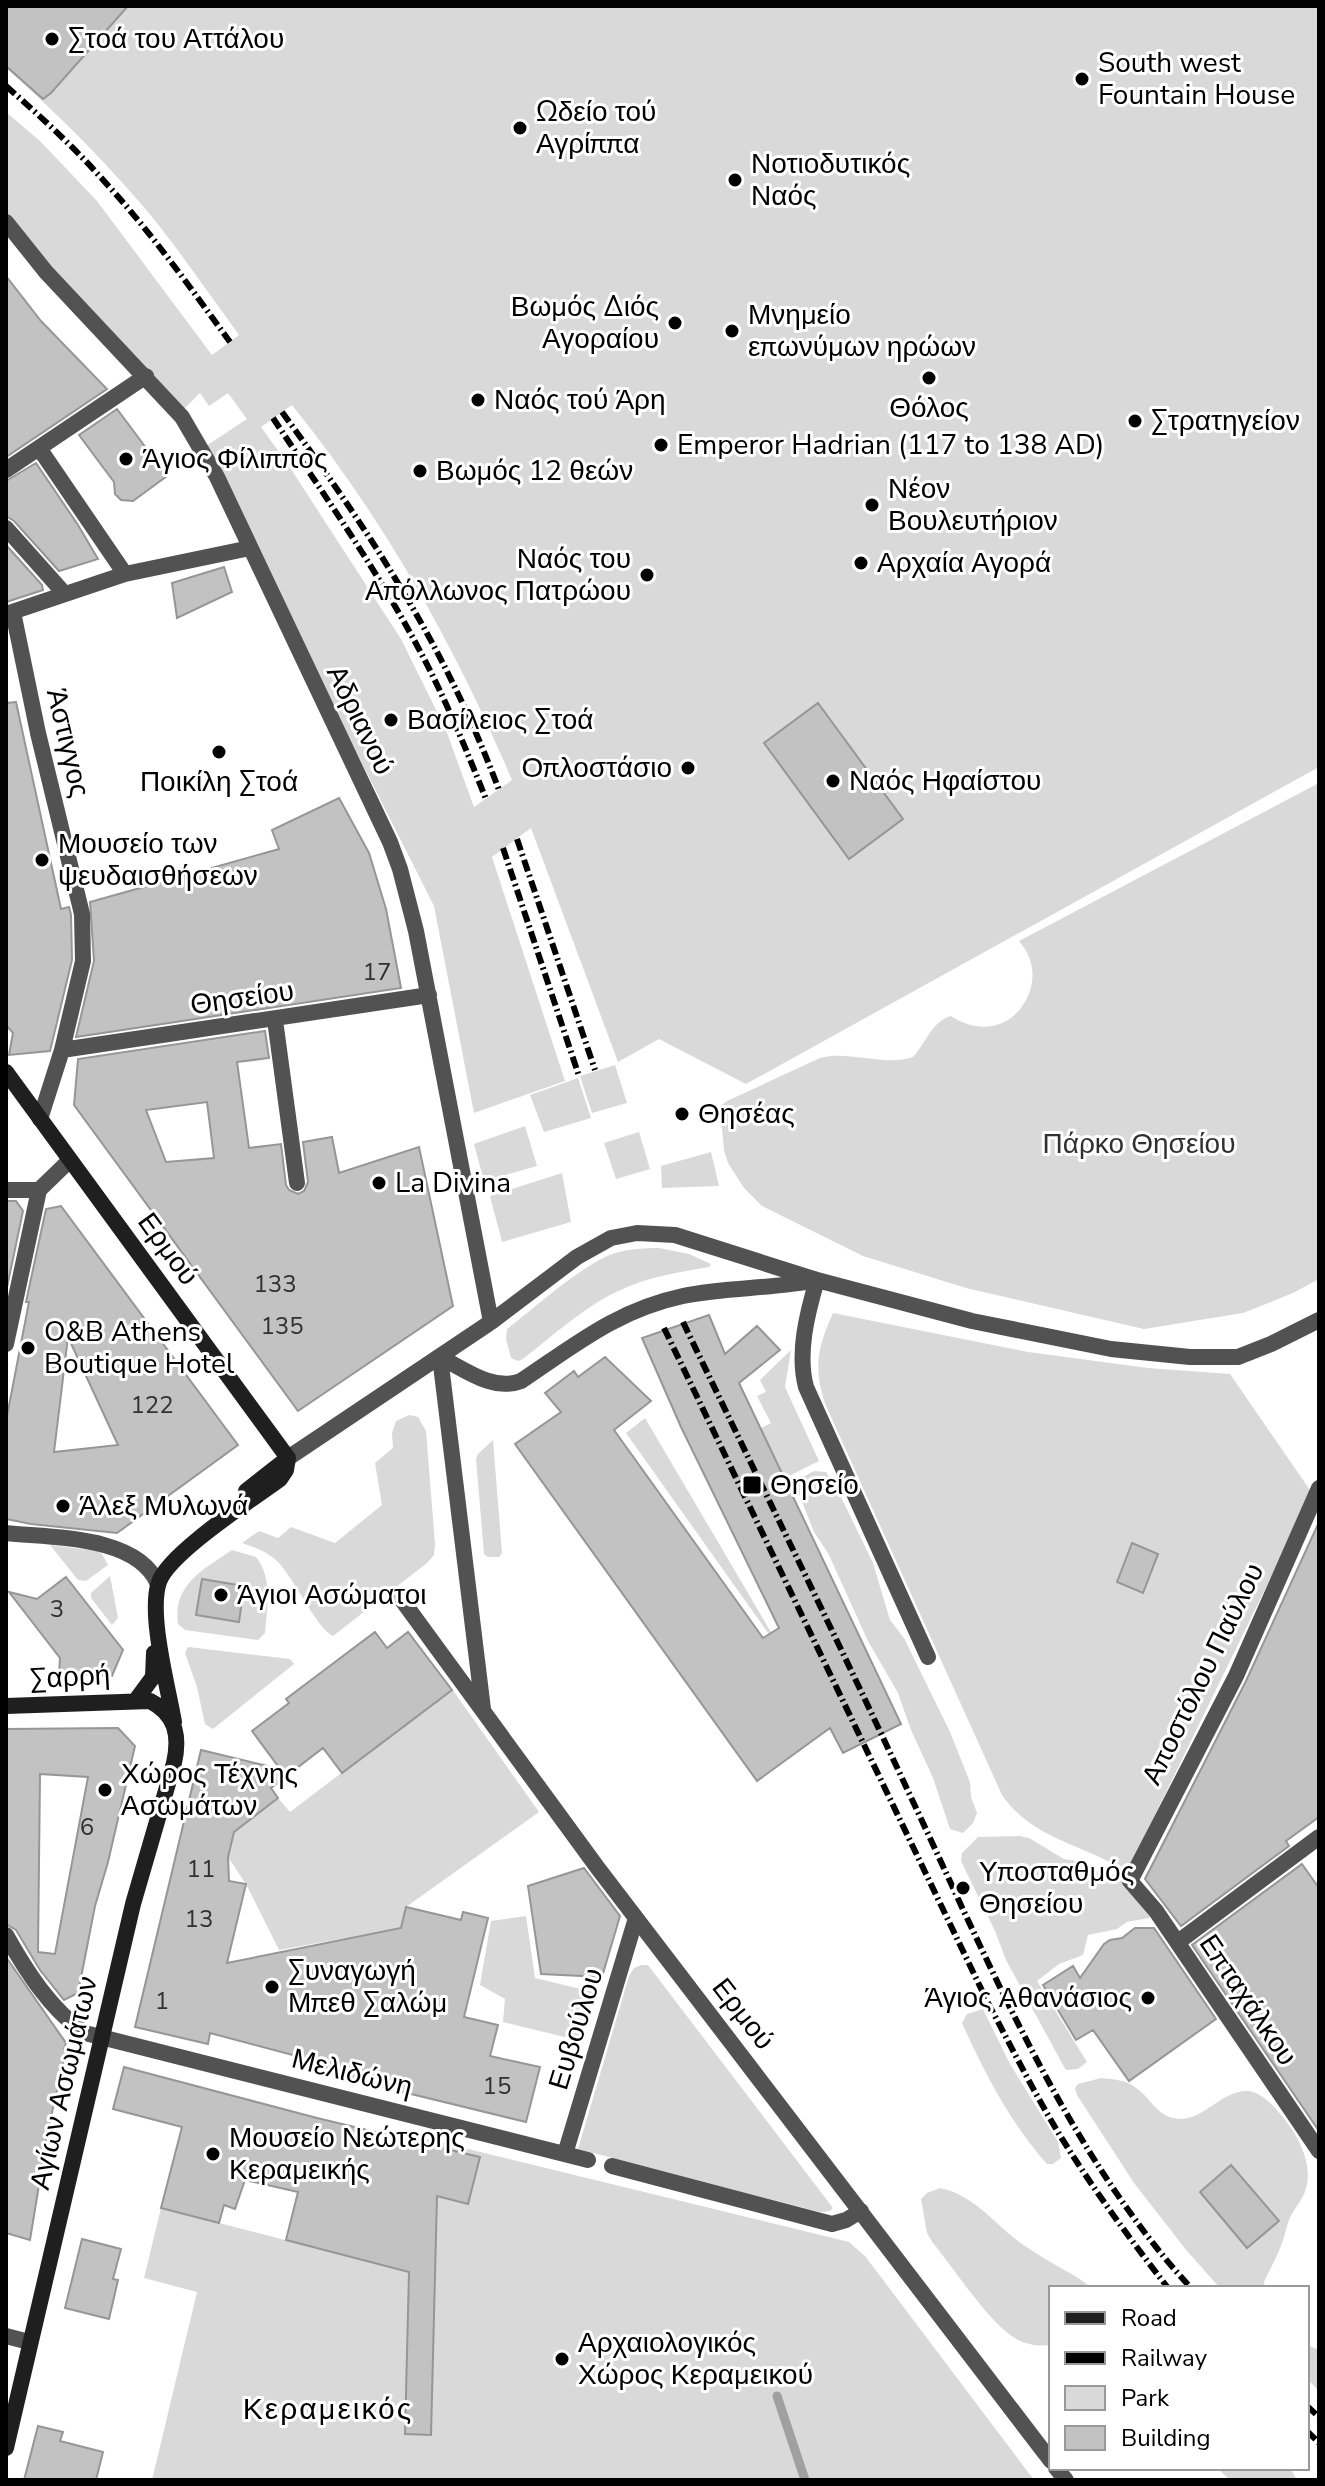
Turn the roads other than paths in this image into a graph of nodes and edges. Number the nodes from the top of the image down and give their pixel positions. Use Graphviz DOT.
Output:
graph roads {
  1 [pos="6,222"];
  2 [pos="146,376"];
  3 [pos="39,448"];
  4 [pos="6,470"];
  5 [pos="6,528"];
  6 [pos="250,548"];
  7 [pos="125,574"];
  8 [pos="64,593"];
  9 [pos="9,613"];
  10 [pos="429,995"];
  11 [pos="275,1020"];
  12 [pos="62,1050"];
  13 [pos="6,1072"];
  14 [pos="40,1119"];
  15 [pos="70,1160"];
  16 [pos="297,1183"];
  17 [pos="6,1190"];
  18 [pos="39,1190"];
  19 [pos="817,1280"];
  20 [pos="1319,1320"];
  21 [pos="491,1322"];
  22 [pos="6,1344"];
  23 [pos="440,1357"];
  24 [pos="288,1458"];
  25 [pos="1319,1488"];
  26 [pos="6,1533"];
  27 [pos="156,1577"];
  28 [pos="399,1596"];
  29 [pos="928,1657"];
  30 [pos="136,1700"];
  31 [pos="6,1706"];
  32 [pos="483,1709"];
  33 [pos="175,1728"];
  34 [pos="1319,1837"];
  35 [pos="1130,1881"];
  36 [pos="636,1918"];
  37 [pos="6,1935"];
  38 [pos="1178,1942"];
  39 [pos="102,2038"];
  40 [pos="1319,2151"];
  41 [pos="565,2154"];
  42 [pos="588,2160"];
  43 [pos="612,2166"];
  44 [pos="861,2211"];
  45 [pos="6,2336"];
  46 [pos="29,2342"];
  47 [pos="6,2448"];
  48 [pos="1049,2458"];
  1 -- 2 [label="street, Αδριανού"];
  2 -- 3 [label="street"];
  2 -- 6 [label="street, Αδριανού"];
  3 -- 4 [label="street"];
  3 -- 7 [label="street"];
  5 -- 8 [label="street"];
  6 -- 7 [label="street"];
  6 -- 10 [label="street, Αδριανού"];
  7 -- 8 [label="street"];
  8 -- 9 [label="street"];
  9 -- 12 [label="street, Άστιγγος"];
  10 -- 11 [label="street, Θησείου"];
  10 -- 21 [label="street, Αδριανού"];
  11 -- 12 [label="street, Θησείου"];
  11 -- 16 [label="street"];
  12 -- 14 [label="street, Άστιγγος"];
  13 -- 14 [label="street, Ερμού"];
  14 -- 15 [label="street, Ερμού"];
  15 -- 18 [label="street"];
  15 -- 24 [label="street, Ερμού"];
  17 -- 18 [label="street"];
  18 -- 22 [label="street"];
  19 -- 20 [label="street"];
  19 -- 21 [label="street"];
  19 -- 23 [label="street"];
  19 -- 29 [label="street"];
  21 -- 23 [label="street"];
  23 -- 24 [label="street"];
  23 -- 32 [label="street"];
  24 -- 27 [label="street"];
  25 -- 35 [label="street, Αποστόλου Παύλου"];
  26 -- 27 [label="street"];
  27 -- 30 [label="street"];
  27 -- 33 [label="street, Αγίων Ασωμάτων"];
  28 -- 32 [label="street, Ερμού"];
  30 -- 31 [label="street, Σαρρή"];
  30 -- 33 [label="street"];
  32 -- 36 [label="street, Ερμού"];
  33 -- 39 [label="street, Αγίων Ασωμάτων"];
  34 -- 38 [label="street"];
  35 -- 38 [label="street, Επταχάλκου"];
  36 -- 41 [label="street, Ευβούλου"];
  36 -- 44 [label="street, Ερμού"];
  37 -- 39 [label="street, Μελιδώνη"];
  38 -- 40 [label="street, Επταχάλκου"];
  39 -- 41 [label="street, Μελιδώνη"];
  39 -- 46 [label="street, Αγίων Ασωμάτων"];
  41 -- 42 [label="street, Μελιδώνη"];
  43 -- 44 [label="street"];
  44 -- 48 [label="street, Ερμού"];
  45 -- 46 [label="street"];
  46 -- 47 [label="street, Αγίων Ασωμάτων"];
}
